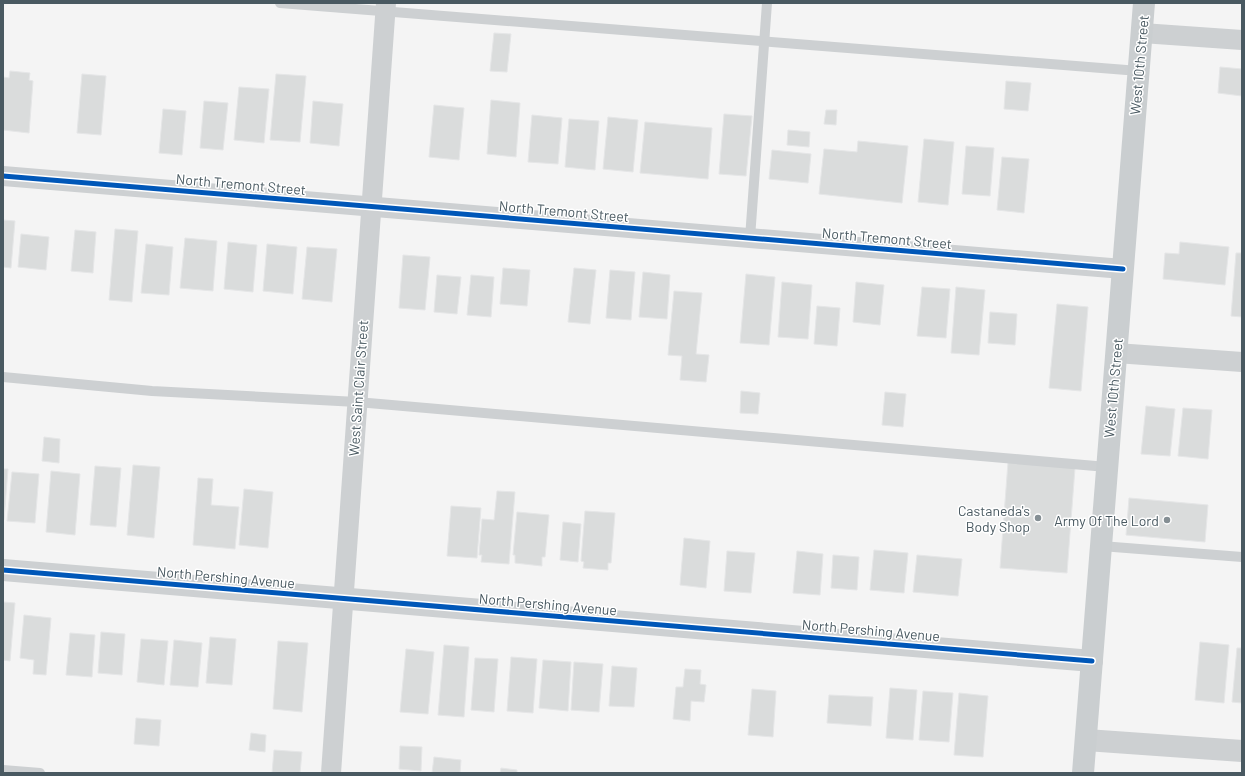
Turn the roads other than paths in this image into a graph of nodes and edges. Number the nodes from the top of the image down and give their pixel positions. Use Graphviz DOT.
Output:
graph roads {
  1 [pos="280,3"];
  2 [pos="767,3"];
  3 [pos="1144,3"];
  4 [pos="386,7"];
  5 [pos="1142,32"];
  6 [pos="1242,40"];
  7 [pos="764,41"];
  8 [pos="1139,71"];
  9 [pos="3,176"];
  10 [pos="371,207"];
  11 [pos="750,238"];
  12 [pos="1123,269"];
  13 [pos="1116,353"];
  14 [pos="1242,362"];
  15 [pos="3,377"];
  16 [pos="357,402"];
  17 [pos="1107,467"];
  18 [pos="1101,546"];
  19 [pos="1242,557"];
  20 [pos="3,570"];
  21 [pos="343,599"];
  22 [pos="1092,661"];
  23 [pos="1086,740"];
  24 [pos="1242,751"];
  25 [pos="3,770"];
  26 [pos="40,773"];
  27 [pos="331,773"];
  28 [pos="1083,773"];
  1 -- 4 [label="lane"];
  2 -- 7 [label="lane"];
  3 -- 5 [label="main road, West 10th Street"];
  4 -- 7 [label="lane"];
  4 -- 10 [label="street, West Saint Clair Street"];
  5 -- 6 [label="street"];
  5 -- 8 [label="main road, West 10th Street"];
  7 -- 8 [label="lane"];
  7 -- 11 [label="lane"];
  8 -- 12 [label="main road, West 10th Street"];
  9 -- 10 [label="street, North Tremont Street"];
  10 -- 11 [label="street, North Tremont Street"];
  10 -- 16 [label="street, West Saint Clair Street"];
  11 -- 12 [label="street, North Tremont Street"];
  12 -- 13 [label="main road, West 10th Street"];
  13 -- 14 [label="street"];
  13 -- 17 [label="main road, West 10th Street"];
  15 -- 16 [label="lane"];
  16 -- 17 [label="lane"];
  16 -- 21 [label="street, West Saint Clair Street"];
  17 -- 18 [label="main road, West 10th Street"];
  18 -- 19 [label="lane"];
  18 -- 22 [label="main road, West 10th Street"];
  20 -- 21 [label="street, North Pershing Avenue"];
  21 -- 22 [label="street, North Pershing Avenue"];
  21 -- 27 [label="street, West Saint Clair Street"];
  22 -- 23 [label="main road, West 10th Street"];
  23 -- 24 [label="street"];
  23 -- 28 [label="main road, West 10th Street"];
  25 -- 26 [label="lane"];
}
